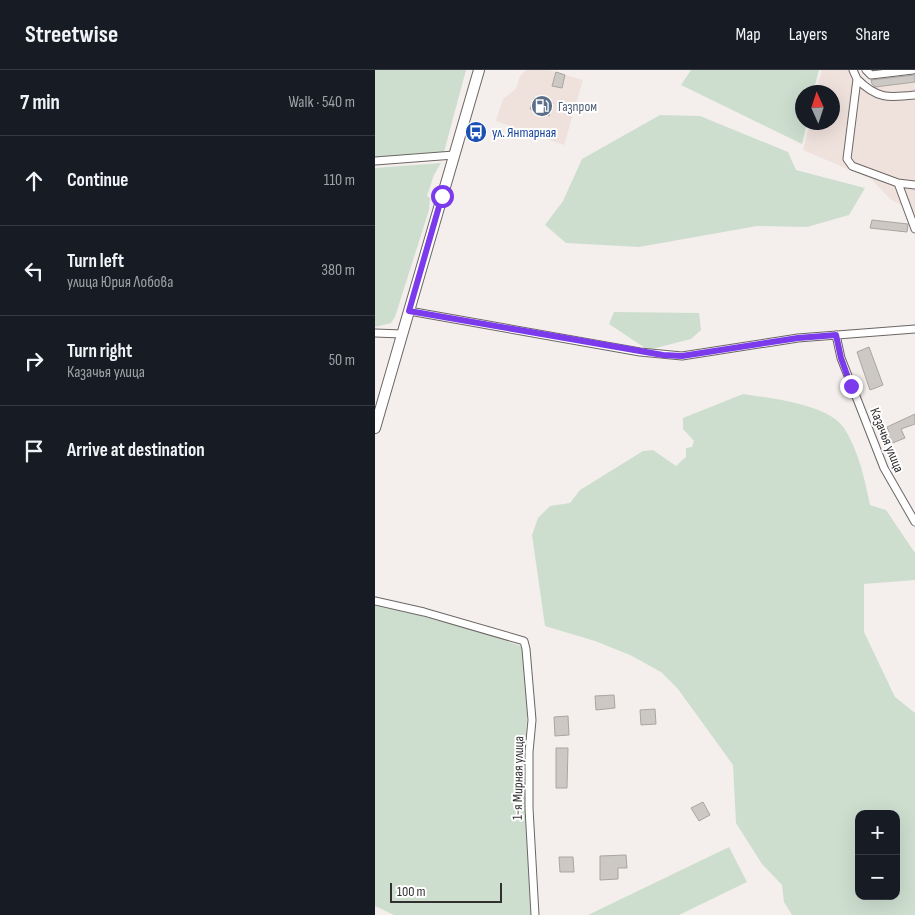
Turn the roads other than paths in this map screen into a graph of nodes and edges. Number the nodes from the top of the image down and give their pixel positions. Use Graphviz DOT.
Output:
graph roads {
  1 [pos="479,70"];
  2 [pos="853,70"];
  3 [pos="866,70"];
  4 [pos="913,70"];
  5 [pos="857,79"];
  6 [pos="915,96"];
  7 [pos="454,155"];
  8 [pos="375,161"];
  9 [pos="898,183"];
  10 [pos="915,185"];
  11 [pos="915,229"];
  12 [pos="409,311"];
  13 [pos="915,329"];
  14 [pos="375,333"];
  15 [pos="402,334"];
  16 [pos="836,335"];
  17 [pos="375,428"];
  18 [pos="915,522"];
  19 [pos="375,601"];
  20 [pos="535,915"];
  1 -- 7 [label="main road"];
  2 -- 5 [label="street"];
  3 -- 4 [label="street"];
  5 -- 6 [label="street"];
  5 -- 9 [label="street"];
  7 -- 8 [label="street"];
  7 -- 12 [label="main road"];
  9 -- 10 [label="street"];
  9 -- 11 [label="street"];
  12 -- 15 [label="main road"];
  12 -- 16 [label="street"];
  13 -- 16 [label="street"];
  14 -- 15 [label="street"];
  15 -- 17 [label="main road"];
  16 -- 18 [label="street, Казачья улица"];
  19 -- 20 [label="street, 1-я Мирная улица"];
}
